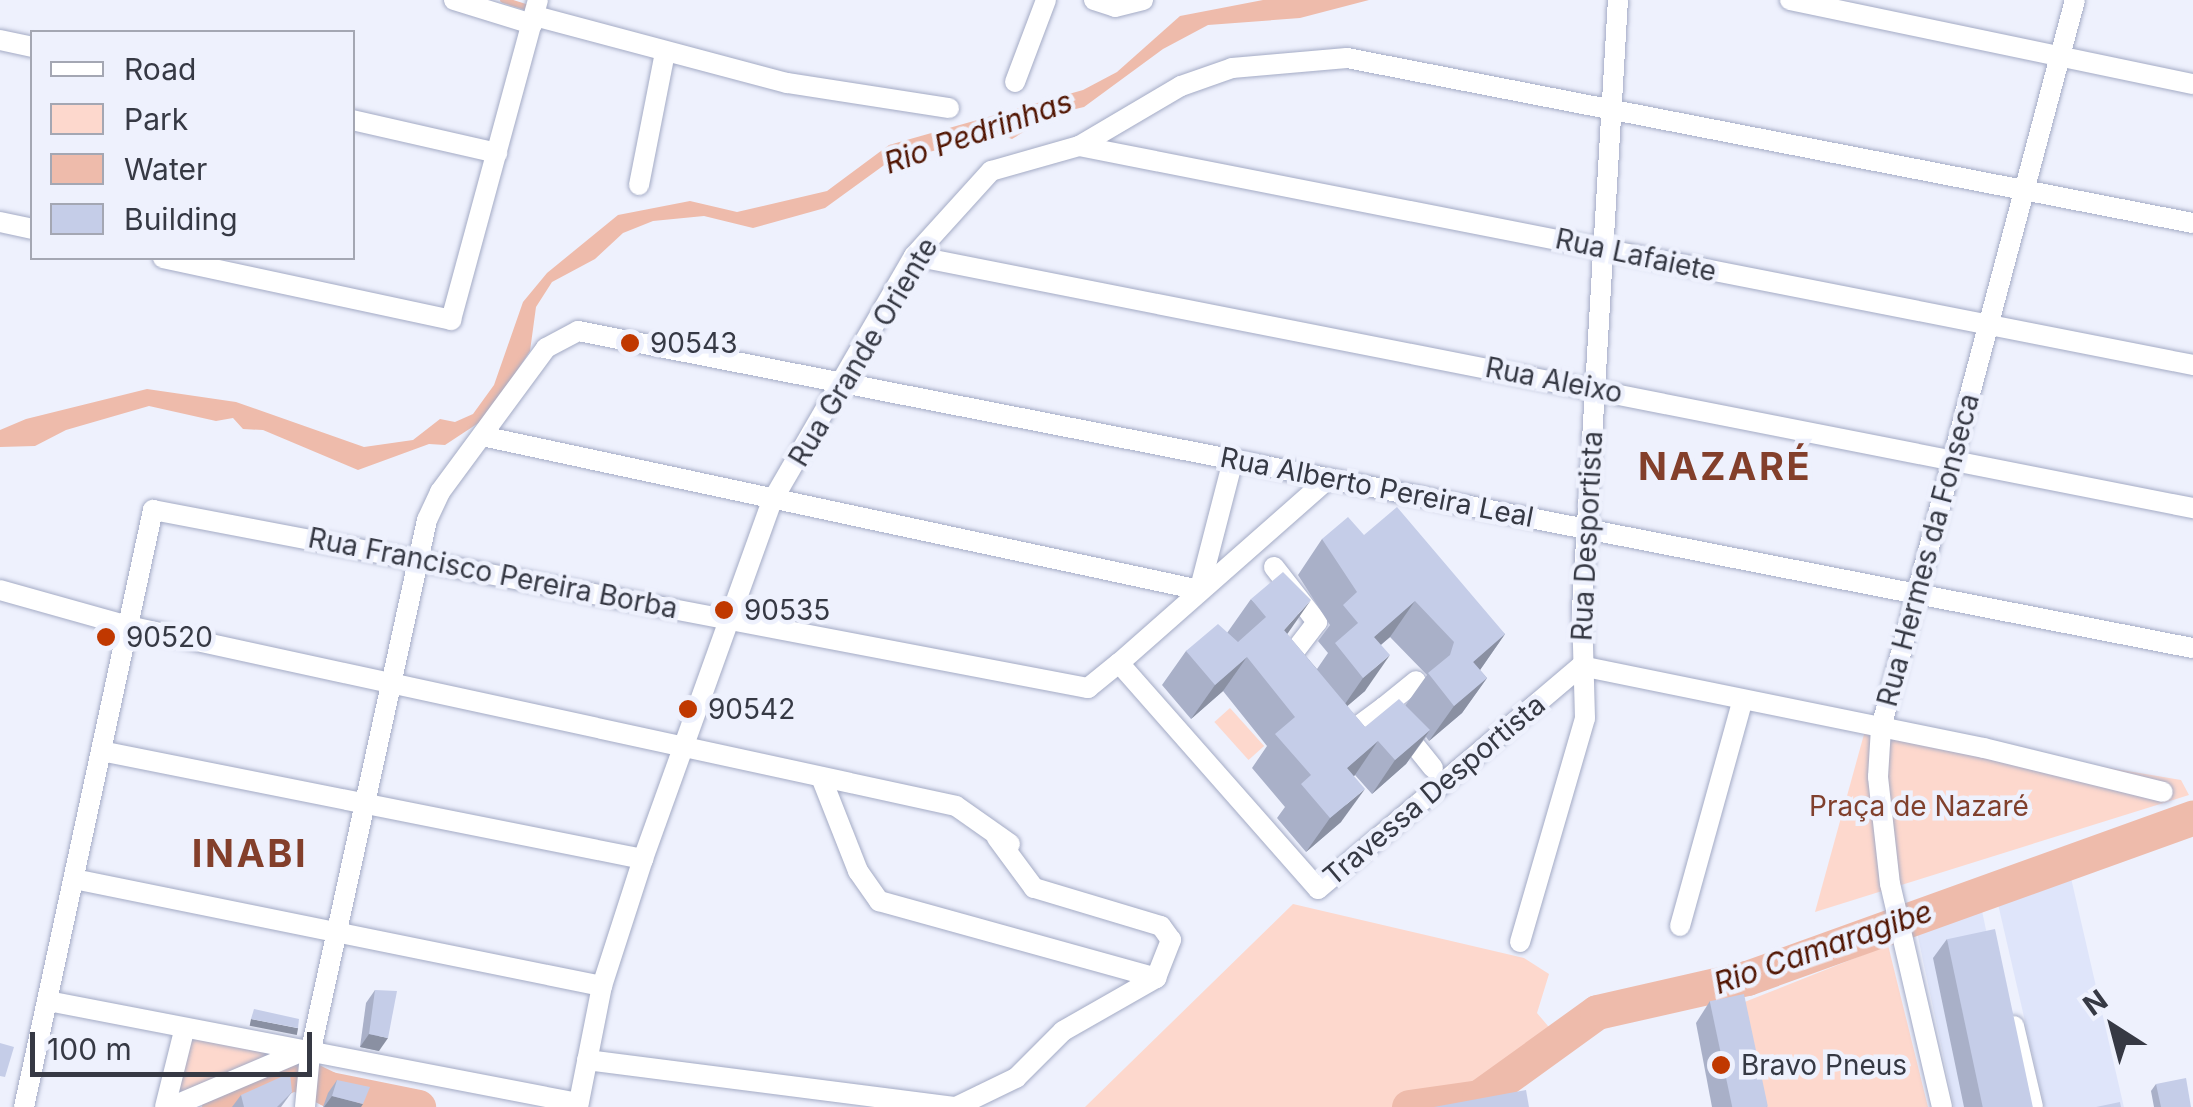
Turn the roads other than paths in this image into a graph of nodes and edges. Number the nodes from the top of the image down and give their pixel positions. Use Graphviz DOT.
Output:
graph roads {
  1 [pos="454,0"];
  2 [pos="1094,0"];
  3 [pos="1143,0"];
  4 [pos="1618,0"];
  5 [pos="1790,0"];
  6 [pos="2075,0"];
  7 [pos="1043,1"];
  8 [pos="535,13"];
  9 [pos="0,40"];
  10 [pos="30,48"];
  11 [pos="665,53"];
  12 [pos="2060,56"];
  13 [pos="1015,82"];
  14 [pos="2193,84"];
  15 [pos="1611,106"];
  16 [pos="949,108"];
  17 [pos="355,121"];
  18 [pos="1078,146"];
  19 [pos="496,153"];
  20 [pos="638,185"];
  21 [pos="2025,189"];
  22 [pos="0,222"];
  23 [pos="2193,223"];
  24 [pos="30,229"];
  25 [pos="1603,248"];
  26 [pos="914,256"];
  27 [pos="172,260"];
  28 [pos="1989,327"];
  29 [pos="2193,365"];
  30 [pos="848,379"];
  31 [pos="1594,389"];
  32 [pos="482,436"];
  33 [pos="1950,458"];
  34 [pos="1233,460"];
  35 [pos="1328,479"];
  36 [pos="772,501"];
  37 [pos="2193,508"];
  38 [pos="1587,528"];
  39 [pos="418,556"];
  40 [pos="1274,566"];
  41 [pos="1198,586"];
  42 [pos="0,590"];
  43 [pos="1916,594"];
  44 [pos="728,620"];
  45 [pos="128,626"];
  46 [pos="2193,648"];
  47 [pos="1118,663"];
  48 [pos="1581,666"];
  49 [pos="1416,681"];
  50 [pos="392,682"];
  51 [pos="1296,684"];
  52 [pos="1742,702"];
  53 [pos="1384,708"];
  54 [pos="1326,722"];
  55 [pos="1880,728"];
  56 [pos="684,744"];
  57 [pos="101,750"];
  58 [pos="1433,768"];
  59 [pos="821,777"];
  60 [pos="2163,792"];
  61 [pos="366,808"];
  62 [pos="643,859"];
  63 [pos="74,879"];
  64 [pos="1680,926"];
  65 [pos="338,933"];
  66 [pos="1520,942"];
  67 [pos="1156,978"];
  68 [pos="602,986"];
  69 [pos="2008,1000"];
  70 [pos="48,1001"];
  71 [pos="184,1031"];
  72 [pos="588,1060"];
  73 [pos="306,1065"];
  74 [pos="578,1105"];
  75 [pos="24,1107"];
  76 [pos="168,1107"];
  77 [pos="306,1107"];
  78 [pos="1942,1107"];
  79 [pos="2033,1107"];
  1 -- 8 [label="street"];
  2 -- 3 [label="street"];
  4 -- 15 [label="street, Rua Desportista"];
  5 -- 12 [label="street"];
  6 -- 12 [label="street, Rua Hermes da Fonseca"];
  7 -- 13 [label="street"];
  8 -- 11 [label="street"];
  8 -- 19 [label="street"];
  9 -- 10 [label="street"];
  11 -- 16 [label="street"];
  11 -- 20 [label="street"];
  12 -- 14 [label="street"];
  12 -- 21 [label="street, Rua Hermes da Fonseca"];
  15 -- 18 [label="street, Rua Grande Oriente"];
  15 -- 21 [label="street, Rua Grande Oriente"];
  15 -- 25 [label="street, Rua Desportista"];
  17 -- 19 [label="street"];
  18 -- 25 [label="street, Rua Lafaiete"];
  18 -- 26 [label="street, Rua Grande Oriente"];
  19 -- 27 [label="street"];
  21 -- 23 [label="street, Rua Grande Oriente"];
  21 -- 28 [label="street, Rua Hermes da Fonseca"];
  22 -- 24 [label="street"];
  25 -- 28 [label="street, Rua Lafaiete"];
  25 -- 31 [label="street, Rua Desportista"];
  26 -- 30 [label="street, Rua Grande Oriente"];
  26 -- 31 [label="street, Rua Aleixo"];
  28 -- 29 [label="street, Rua Lafaiete"];
  28 -- 33 [label="street, Rua Hermes da Fonseca"];
  30 -- 32 [label="street, Rua Alberto Pereira Leal"];
  30 -- 34 [label="street, Rua Alberto Pereira Leal"];
  30 -- 36 [label="street, Rua Grande Oriente"];
  31 -- 33 [label="street, Rua Aleixo"];
  31 -- 38 [label="street, Rua Desportista"];
  32 -- 36 [label="street"];
  32 -- 39 [label="street"];
  33 -- 37 [label="street, Rua Aleixo"];
  33 -- 43 [label="street, Rua Hermes da Fonseca"];
  34 -- 35 [label="street, Rua Alberto Pereira Leal"];
  34 -- 41 [label="street"];
  35 -- 38 [label="street, Rua Alberto Pereira Leal"];
  35 -- 41 [label="street"];
  36 -- 41 [label="street"];
  36 -- 44 [label="street, Rua Grande Oriente"];
  38 -- 43 [label="street, Rua Alberto Pereira Leal"];
  38 -- 48 [label="street, Rua Desportista"];
  39 -- 44 [label="street, Rua Francisco Pereira Borba"];
  39 -- 45 [label="street, Rua Francisco Pereira Borba"];
  39 -- 50 [label="street"];
  40 -- 51 [label="street"];
  41 -- 47 [label="street"];
  42 -- 45 [label="street"];
  43 -- 46 [label="street, Rua Alberto Pereira Leal"];
  43 -- 55 [label="street, Rua Hermes da Fonseca"];
  44 -- 47 [label="street, Rua Francisco Pereira Borba"];
  44 -- 56 [label="street, Rua Grande Oriente"];
  45 -- 50 [label="street"];
  45 -- 57 [label="street"];
  47 -- 48 [label="street, Travessa Desportista"];
  48 -- 52 [label="street"];
  48 -- 66 [label="street, Rua Desportista"];
  49 -- 53 [label="street"];
  50 -- 56 [label="street"];
  50 -- 61 [label="street"];
  52 -- 55 [label="street"];
  52 -- 64 [label="street"];
  53 -- 54 [label="street"];
  53 -- 58 [label="street"];
  55 -- 60 [label="street"];
  55 -- 78 [label="street, Rua Hermes da Fonseca"];
  56 -- 59 [label="street"];
  56 -- 62 [label="street, Rua Grande Oriente"];
  57 -- 61 [label="street"];
  57 -- 63 [label="street"];
  59 -- 67 [label="street"];
  59 -- 67 [label="street"];
  61 -- 62 [label="street"];
  61 -- 65 [label="street"];
  62 -- 68 [label="street, Rua Grande Oriente"];
  63 -- 65 [label="street"];
  63 -- 70 [label="street"];
  65 -- 68 [label="street"];
  65 -- 73 [label="street"];
  67 -- 72 [label="street"];
  68 -- 72 [label="street, Rua Grande Oriente"];
  69 -- 79 [label="street"];
  70 -- 71 [label="street"];
  70 -- 75 [label="street"];
  71 -- 73 [label="street"];
  71 -- 76 [label="street"];
  72 -- 74 [label="street, Rua Grande Oriente"];
  73 -- 74 [label="street"];
  73 -- 76 [label="street"];
  73 -- 77 [label="street"];
}
